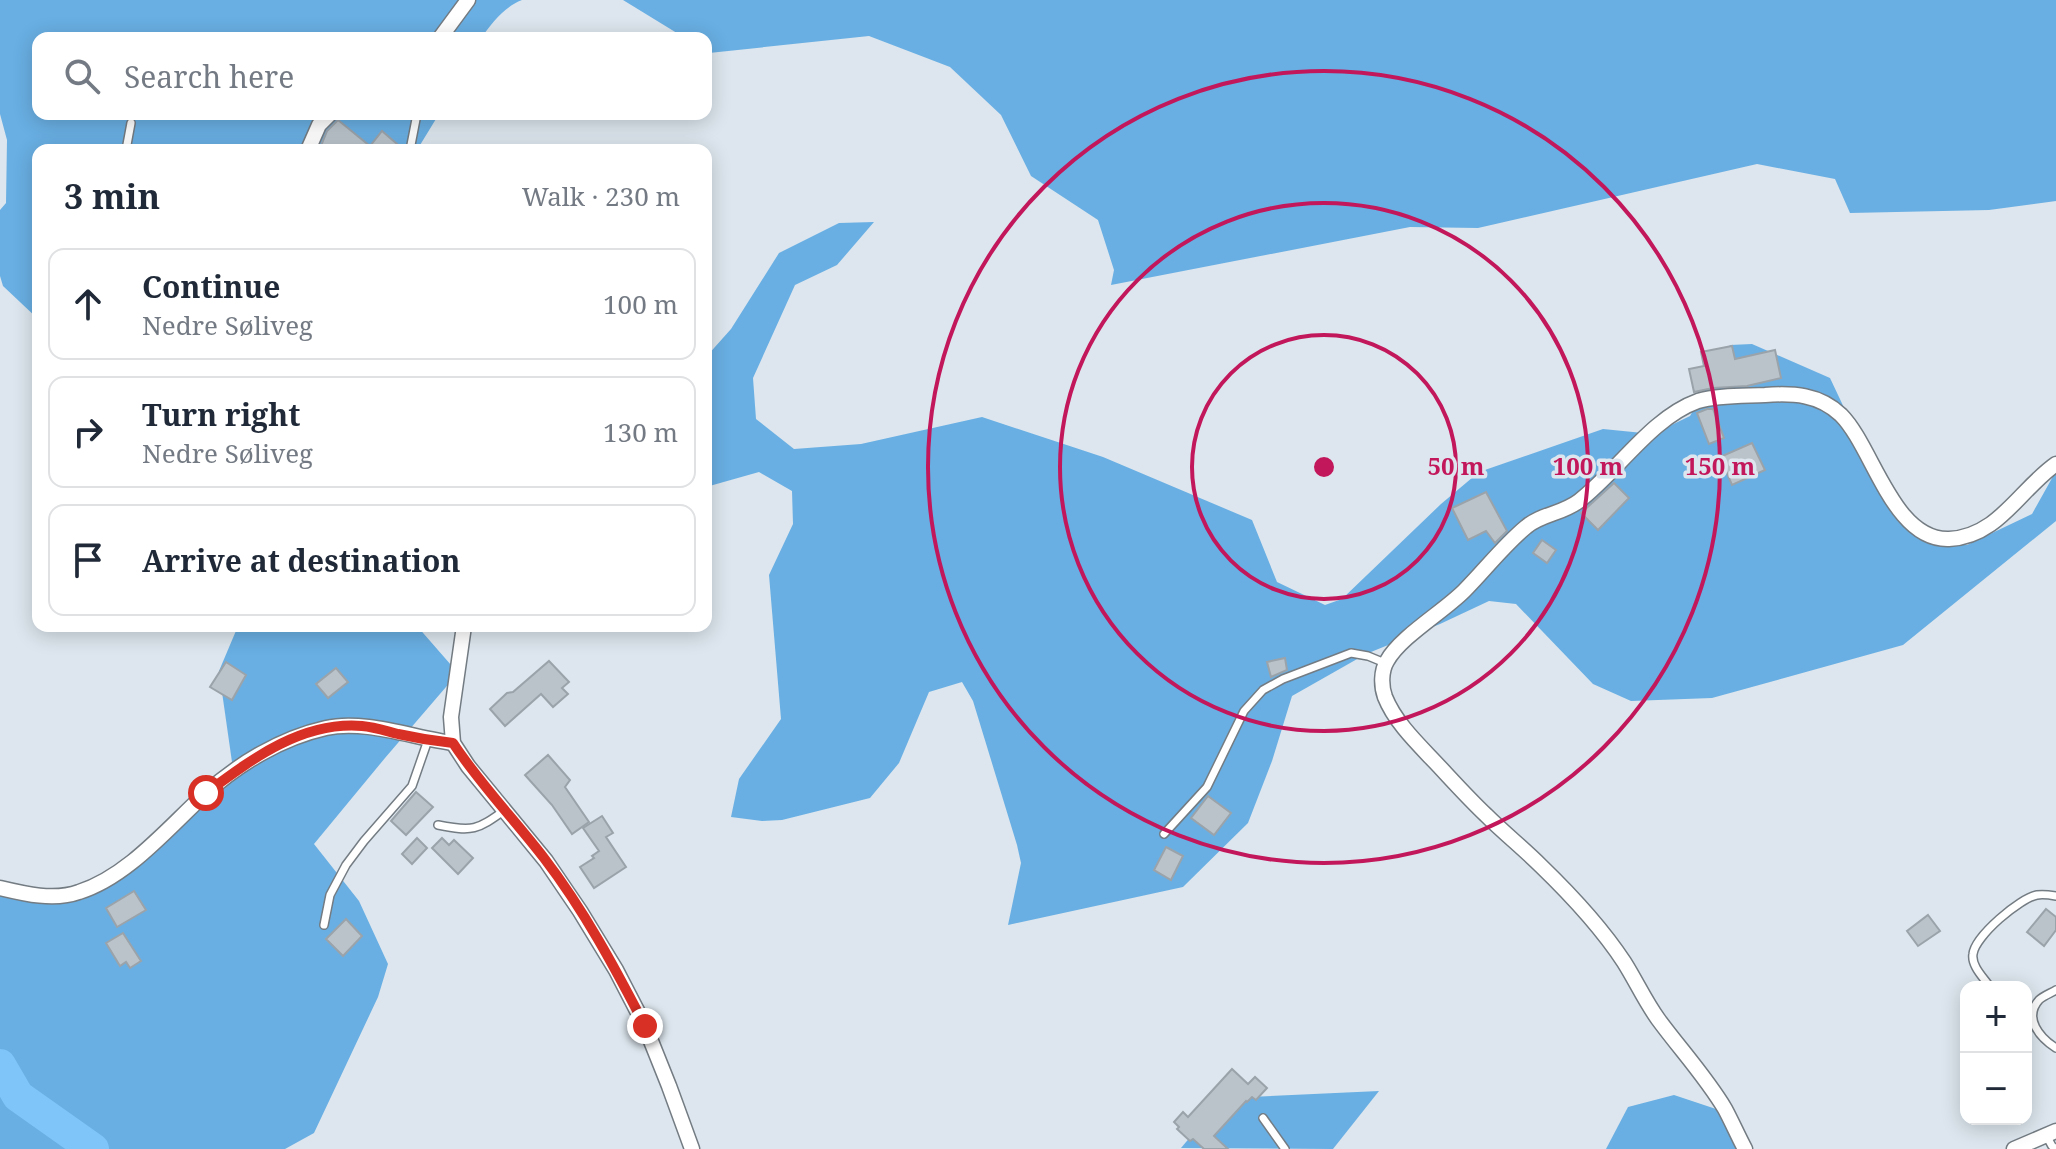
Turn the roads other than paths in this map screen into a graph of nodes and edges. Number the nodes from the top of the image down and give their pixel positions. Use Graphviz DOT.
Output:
graph roads {
  1 [pos="468,0"];
  2 [pos="444,32"];
  3 [pos="324,120"];
  4 [pos="416,120"];
  5 [pos="131,123"];
  6 [pos="127,144"];
  7 [pos="311,144"];
  8 [pos="411,144"];
  9 [pos="2056,464"];
  10 [pos="463,632"];
  11 [pos="1385,663"];
  12 [pos="428,740"];
  13 [pos="453,743"];
  14 [pos="505,810"];
  15 [pos="438,825"];
  16 [pos="1164,834"];
  17 [pos="0,888"];
  18 [pos="2056,896"];
  19 [pos="324,925"];
  20 [pos="1986,981"];
  21 [pos="2056,990"];
  22 [pos="2032,1016"];
  23 [pos="2032,1026"];
  24 [pos="2056,1048"];
  25 [pos="1263,1118"];
  26 [pos="2051,1133"];
  27 [pos="692,1149"];
  28 [pos="1285,1149"];
  29 [pos="1745,1149"];
  30 [pos="2014,1149"];
  31 [pos="2056,1149"];
  1 -- 2 [label="street"];
  3 -- 7 [label="street"];
  4 -- 8 [label="lane"];
  5 -- 6 [label="lane"];
  9 -- 11 [label="street"];
  10 -- 13 [label="street"];
  11 -- 16 [label="lane"];
  11 -- 29 [label="street"];
  12 -- 13 [label="street"];
  12 -- 17 [label="street"];
  12 -- 19 [label="lane"];
  13 -- 14 [label="street"];
  14 -- 15 [label="lane"];
  14 -- 27 [label="street"];
  18 -- 20 [label="lane"];
  21 -- 22 [label="lane"];
  23 -- 24 [label="lane"];
  25 -- 28 [label="lane"];
  26 -- 30 [label="street"];
  26 -- 31 [label="lane"];
}
